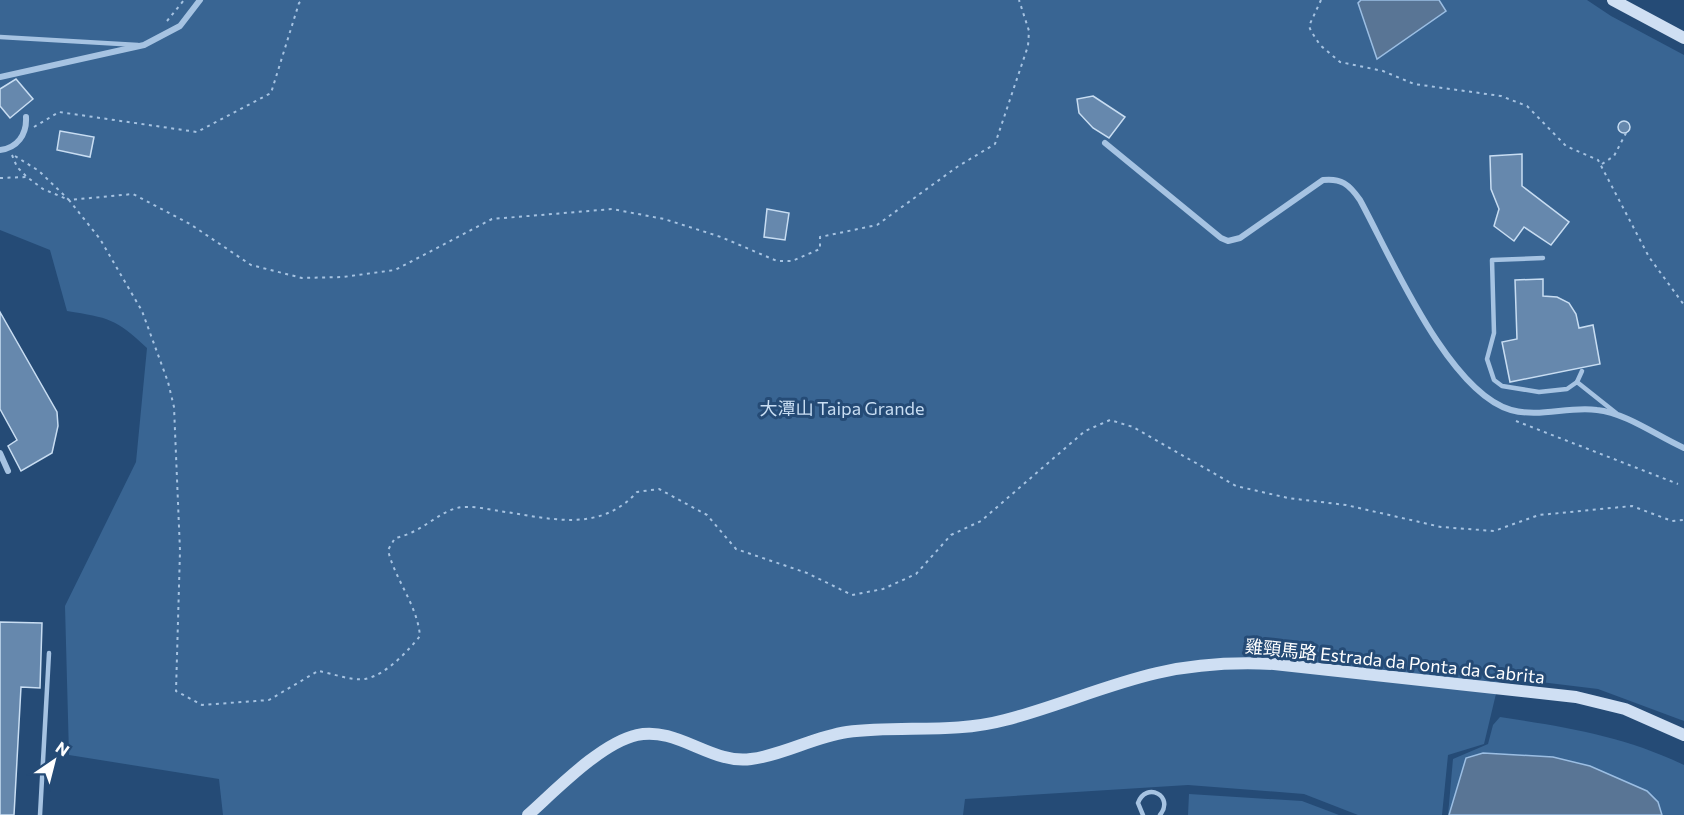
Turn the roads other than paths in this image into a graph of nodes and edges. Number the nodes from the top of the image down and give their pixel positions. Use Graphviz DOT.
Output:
graph roads {
  1 [pos="200,0"];
  2 [pos="1613,0"];
  3 [pos="0,37"];
  4 [pos="1684,38"];
  5 [pos="144,45"];
  6 [pos="0,77"];
  7 [pos="26,117"];
  8 [pos="1105,143"];
  9 [pos="0,150"];
  10 [pos="1543,258"];
  11 [pos="1582,371"];
  12 [pos="1577,382"];
  13 [pos="1616,412"];
  14 [pos="1684,448"];
  15 [pos="0,453"];
  16 [pos="8,471"];
  17 [pos="49,653"];
  18 [pos="1684,735"];
  19 [pos="1164,814"];
  20 [pos="40,815"];
  21 [pos="528,815"];
  22 [pos="1143,815"];
  1 -- 5 [label="street"];
  2 -- 4 [label="street"];
  3 -- 5 [label="lane"];
  5 -- 6 [label="street"];
  7 -- 9 [label="street"];
  8 -- 13 [label="street"];
  10 -- 12 [label="lane"];
  11 -- 12 [label="lane"];
  12 -- 13 [label="lane"];
  13 -- 14 [label="street"];
  15 -- 16 [label="street"];
  17 -- 20 [label="lane"];
  18 -- 21 [label="street, 雞頸馬路 Estrada da Ponta da Cabrita"];
  19 -- 22 [label="lane"];
}
